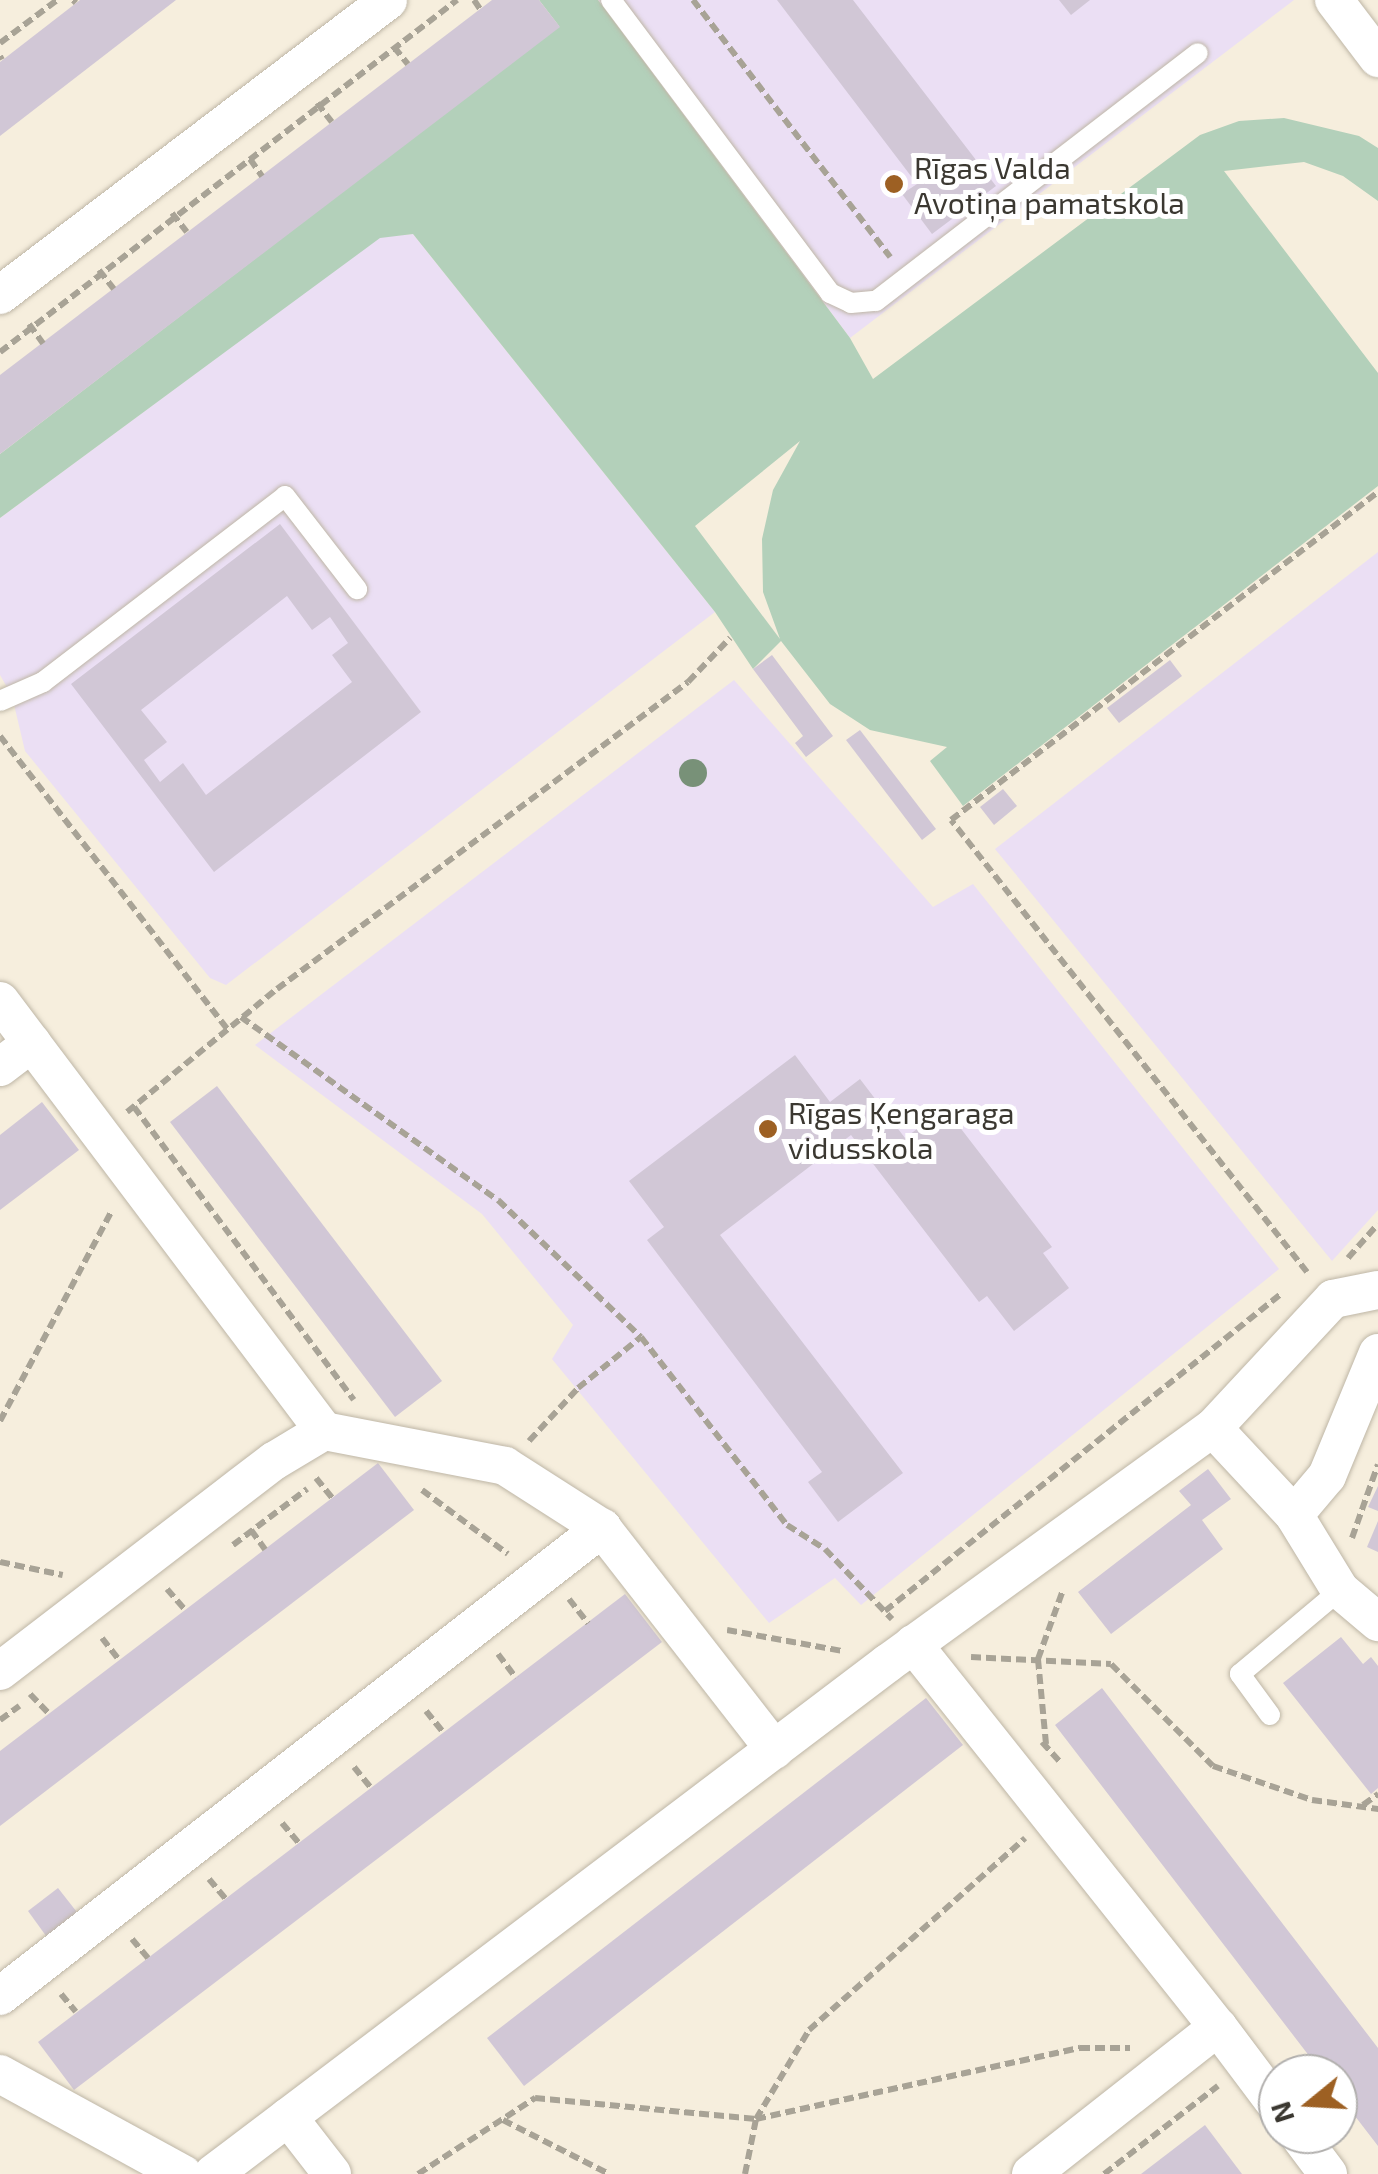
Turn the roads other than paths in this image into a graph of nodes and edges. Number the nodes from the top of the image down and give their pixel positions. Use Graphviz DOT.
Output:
graph roads {
  1 [pos="388,0"];
  2 [pos="612,0"];
  3 [pos="1334,0"];
  4 [pos="1198,53"];
  5 [pos="1377,54"];
  6 [pos="0,295"];
  7 [pos="357,589"];
  8 [pos="0,701"];
  9 [pos="0,1002"];
  10 [pos="32,1043"];
  11 [pos="0,1067"];
  12 [pos="1378,1290"];
  13 [pos="1378,1353"];
  14 [pos="1213,1428"];
  15 [pos="324,1431"];
  16 [pos="1294,1515"];
  17 [pos="602,1528"];
  18 [pos="1345,1572"];
  19 [pos="1378,1622"];
  20 [pos="900,1654"];
  21 [pos="0,1671"];
  22 [pos="1270,1716"];
  23 [pos="775,1750"];
  24 [pos="0,1996"];
  25 [pos="1204,2038"];
  26 [pos="0,2074"];
  27 [pos="1258,2080"];
  28 [pos="288,2117"];
  29 [pos="182,2174"];
  30 [pos="213,2174"];
  31 [pos="332,2174"];
  32 [pos="1030,2174"];
  1 -- 6 [label="street"];
  2 -- 4 [label="lane"];
  3 -- 5 [label="street"];
  7 -- 8 [label="lane"];
  9 -- 10 [label="street"];
  10 -- 11 [label="street"];
  10 -- 15 [label="street"];
  12 -- 14 [label="street"];
  13 -- 16 [label="street"];
  14 -- 16 [label="street"];
  14 -- 20 [label="street"];
  15 -- 17 [label="street"];
  15 -- 21 [label="street"];
  16 -- 18 [label="street"];
  17 -- 23 [label="street"];
  17 -- 24 [label="street"];
  18 -- 19 [label="street"];
  18 -- 22 [label="lane"];
  20 -- 23 [label="street"];
  20 -- 25 [label="street"];
  23 -- 28 [label="street"];
  25 -- 27 [label="street"];
  25 -- 32 [label="street"];
  26 -- 29 [label="street"];
  28 -- 30 [label="street"];
  28 -- 31 [label="street"];
}
